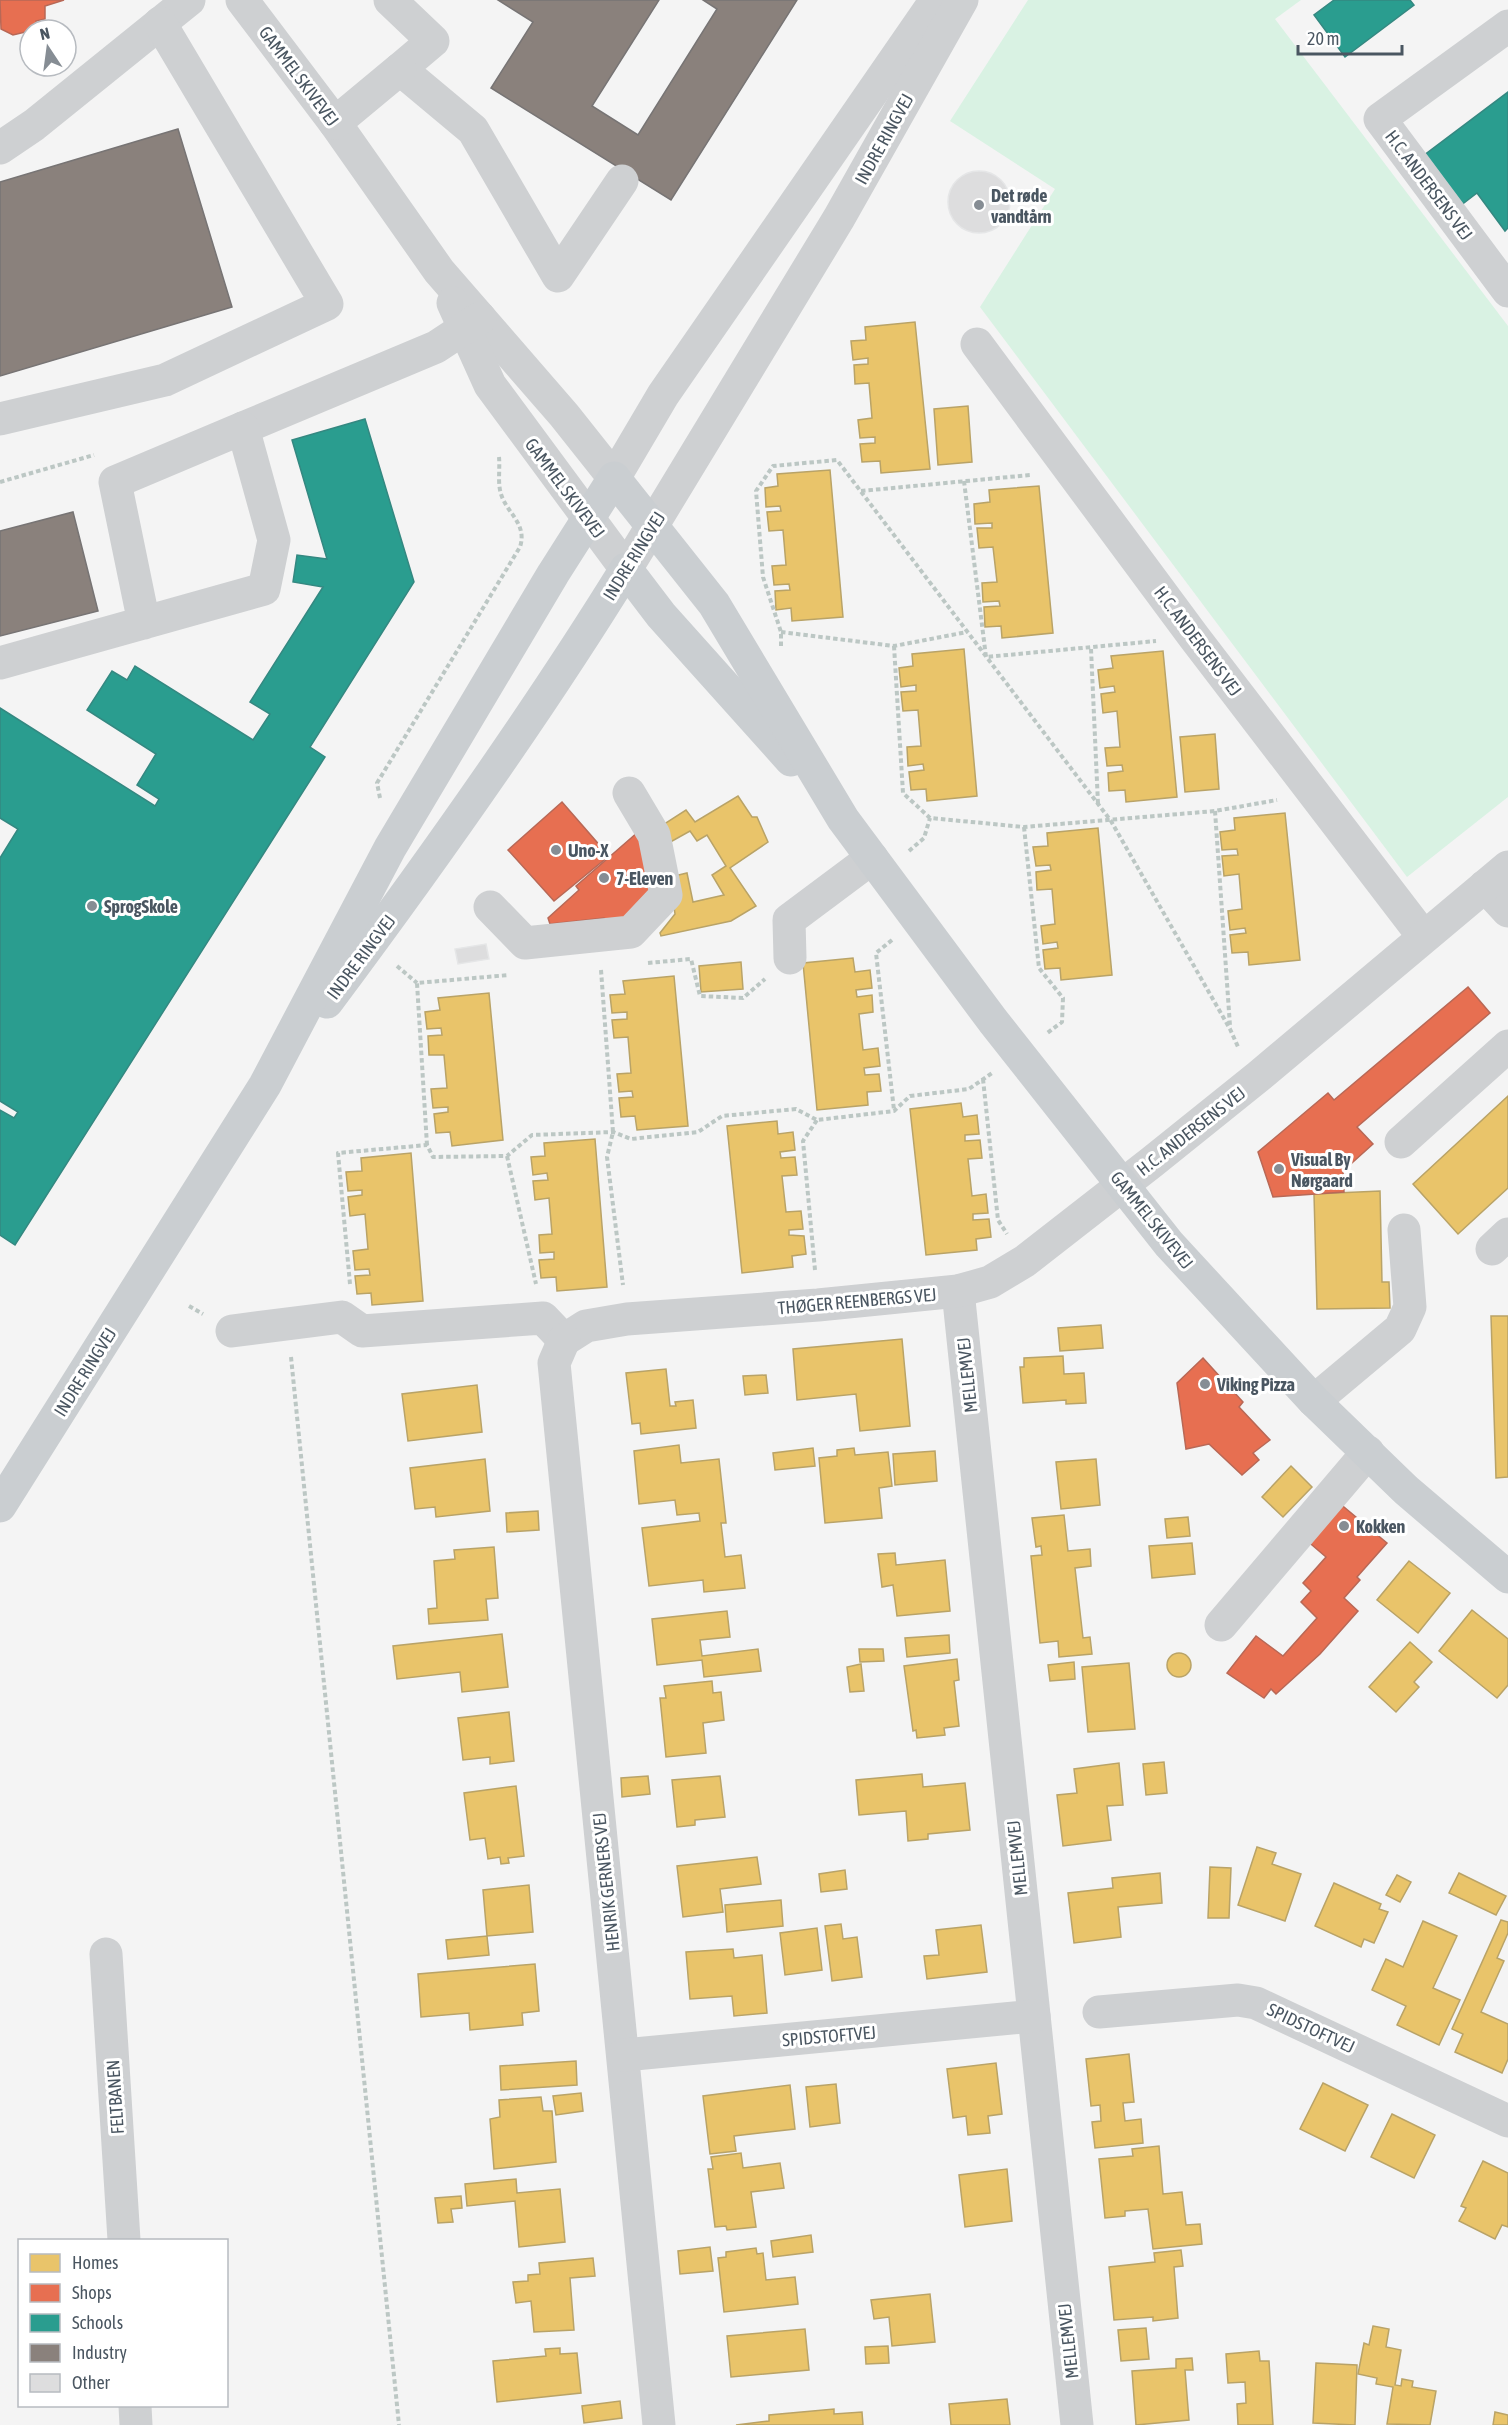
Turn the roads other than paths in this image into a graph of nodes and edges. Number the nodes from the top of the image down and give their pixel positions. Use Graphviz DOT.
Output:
graph roads {
  1 [pos="189,0"];
  2 [pos="242,0"];
  3 [pos="390,0"];
  4 [pos="936,0"];
  5 [pos="962,0"];
  6 [pos="160,23"];
  7 [pos="1508,26"];
  8 [pos="400,69"];
  9 [pos="335,123"];
  10 [pos="0,148"];
  11 [pos="622,181"];
  12 [pos="1508,291"];
  13 [pos="472,323"];
  14 [pos="977,344"];
  15 [pos="0,418"];
  16 [pos="243,429"];
  17 [pos="614,478"];
  18 [pos="589,519"];
  19 [pos="652,526"];
  20 [pos="626,569"];
  21 [pos="144,623"];
  22 [pos="0,663"];
  23 [pos="629,793"];
  24 [pos="843,819"];
  25 [pos="872,858"];
  26 [pos="1496,877"];
  27 [pos="490,907"];
  28 [pos="1508,911"];
  29 [pos="1423,936"];
  30 [pos="790,958"];
  31 [pos="1508,1046"];
  32 [pos="265,1085"];
  33 [pos="1401,1142"];
  34 [pos="1122,1184"];
  35 [pos="1404,1230"];
  36 [pos="958,1291"];
  37 [pos="553,1329"];
  38 [pos="232,1331"];
  39 [pos="1314,1401"];
  40 [pos="1368,1452"];
  41 [pos="0,1506"];
  42 [pos="1508,1577"];
  43 [pos="1221,1625"];
  44 [pos="106,1954"];
  45 [pos="1099,2012"];
  46 [pos="1034,2016"];
  47 [pos="624,2055"];
  48 [pos="1508,2121"];
  49 [pos="124,2239"];
  50 [pos="135,2407"];
  51 [pos="136,2425"];
  52 [pos="659,2425"];
  53 [pos="1077,2425"];
  1 -- 6 [label="street"];
  2 -- 9 [label="street, GAMMEL SKIVEVEJ"];
  3 -- 8 [label="street"];
  4 -- 17 [label="street, INDRE RINGVEJ"];
  5 -- 19 [label="street, INDRE RINGVEJ"];
  6 -- 10 [label="street"];
  6 -- 15 [label="street"];
  7 -- 12 [label="street, H.C. ANDERSENS VEJ"];
  8 -- 9 [label="street"];
  8 -- 11 [label="street"];
  9 -- 13 [label="street, GAMMEL SKIVEVEJ"];
  13 -- 16 [label="street"];
  13 -- 17 [label="street, GAMMEL SKIVEVEJ"];
  13 -- 18 [label="street, GAMMEL SKIVEVEJ"];
  14 -- 29 [label="street, H.C. ANDERSENS VEJ"];
  16 -- 21 [label="street"];
  16 -- 21 [label="street"];
  17 -- 18 [label="main road, INDRE RINGVEJ"];
  17 -- 19 [label="main road, GAMMEL SKIVEVEJ"];
  18 -- 20 [label="street, GAMMEL SKIVEVEJ"];
  18 -- 32 [label="main road, INDRE RINGVEJ"];
  19 -- 20 [label="street, INDRE RINGVEJ"];
  19 -- 24 [label="main road, GAMMEL SKIVEVEJ"];
  20 -- 24 [label="main road, GAMMEL SKIVEVEJ"];
  20 -- 32 [label="main road, INDRE RINGVEJ"];
  21 -- 22 [label="street"];
  23 -- 27 [label="street"];
  24 -- 25 [label="main road, GAMMEL SKIVEVEJ"];
  25 -- 30 [label="street"];
  25 -- 34 [label="main road, GAMMEL SKIVEVEJ"];
  26 -- 28 [label="street"];
  26 -- 29 [label="street, H.C. ANDERSENS VEJ"];
  29 -- 34 [label="street, H.C. ANDERSENS VEJ"];
  31 -- 33 [label="street"];
  32 -- 41 [label="main road, INDRE RINGVEJ"];
  34 -- 36 [label="street, THØGER REENBERGS VEJ"];
  34 -- 39 [label="main road, GAMMEL SKIVEVEJ"];
  35 -- 39 [label="street"];
  36 -- 37 [label="street, THØGER REENBERGS VEJ"];
  36 -- 46 [label="street, MELLEMVEJ"];
  37 -- 38 [label="street"];
  37 -- 47 [label="street, HENRIK GERNERS VEJ"];
  39 -- 40 [label="main road, GAMMEL SKIVEVEJ"];
  40 -- 42 [label="main road, GAMMEL SKIVEVEJ"];
  40 -- 43 [label="street"];
  44 -- 49 [label="street, FELTBANEN"];
  45 -- 48 [label="street, SPIDSTOFTVEJ"];
  46 -- 47 [label="street, SPIDSTOFTVEJ"];
  46 -- 53 [label="street, MELLEMVEJ"];
  47 -- 52 [label="street, HENRIK GERNERS VEJ"];
  50 -- 51 [label="street"];
}
